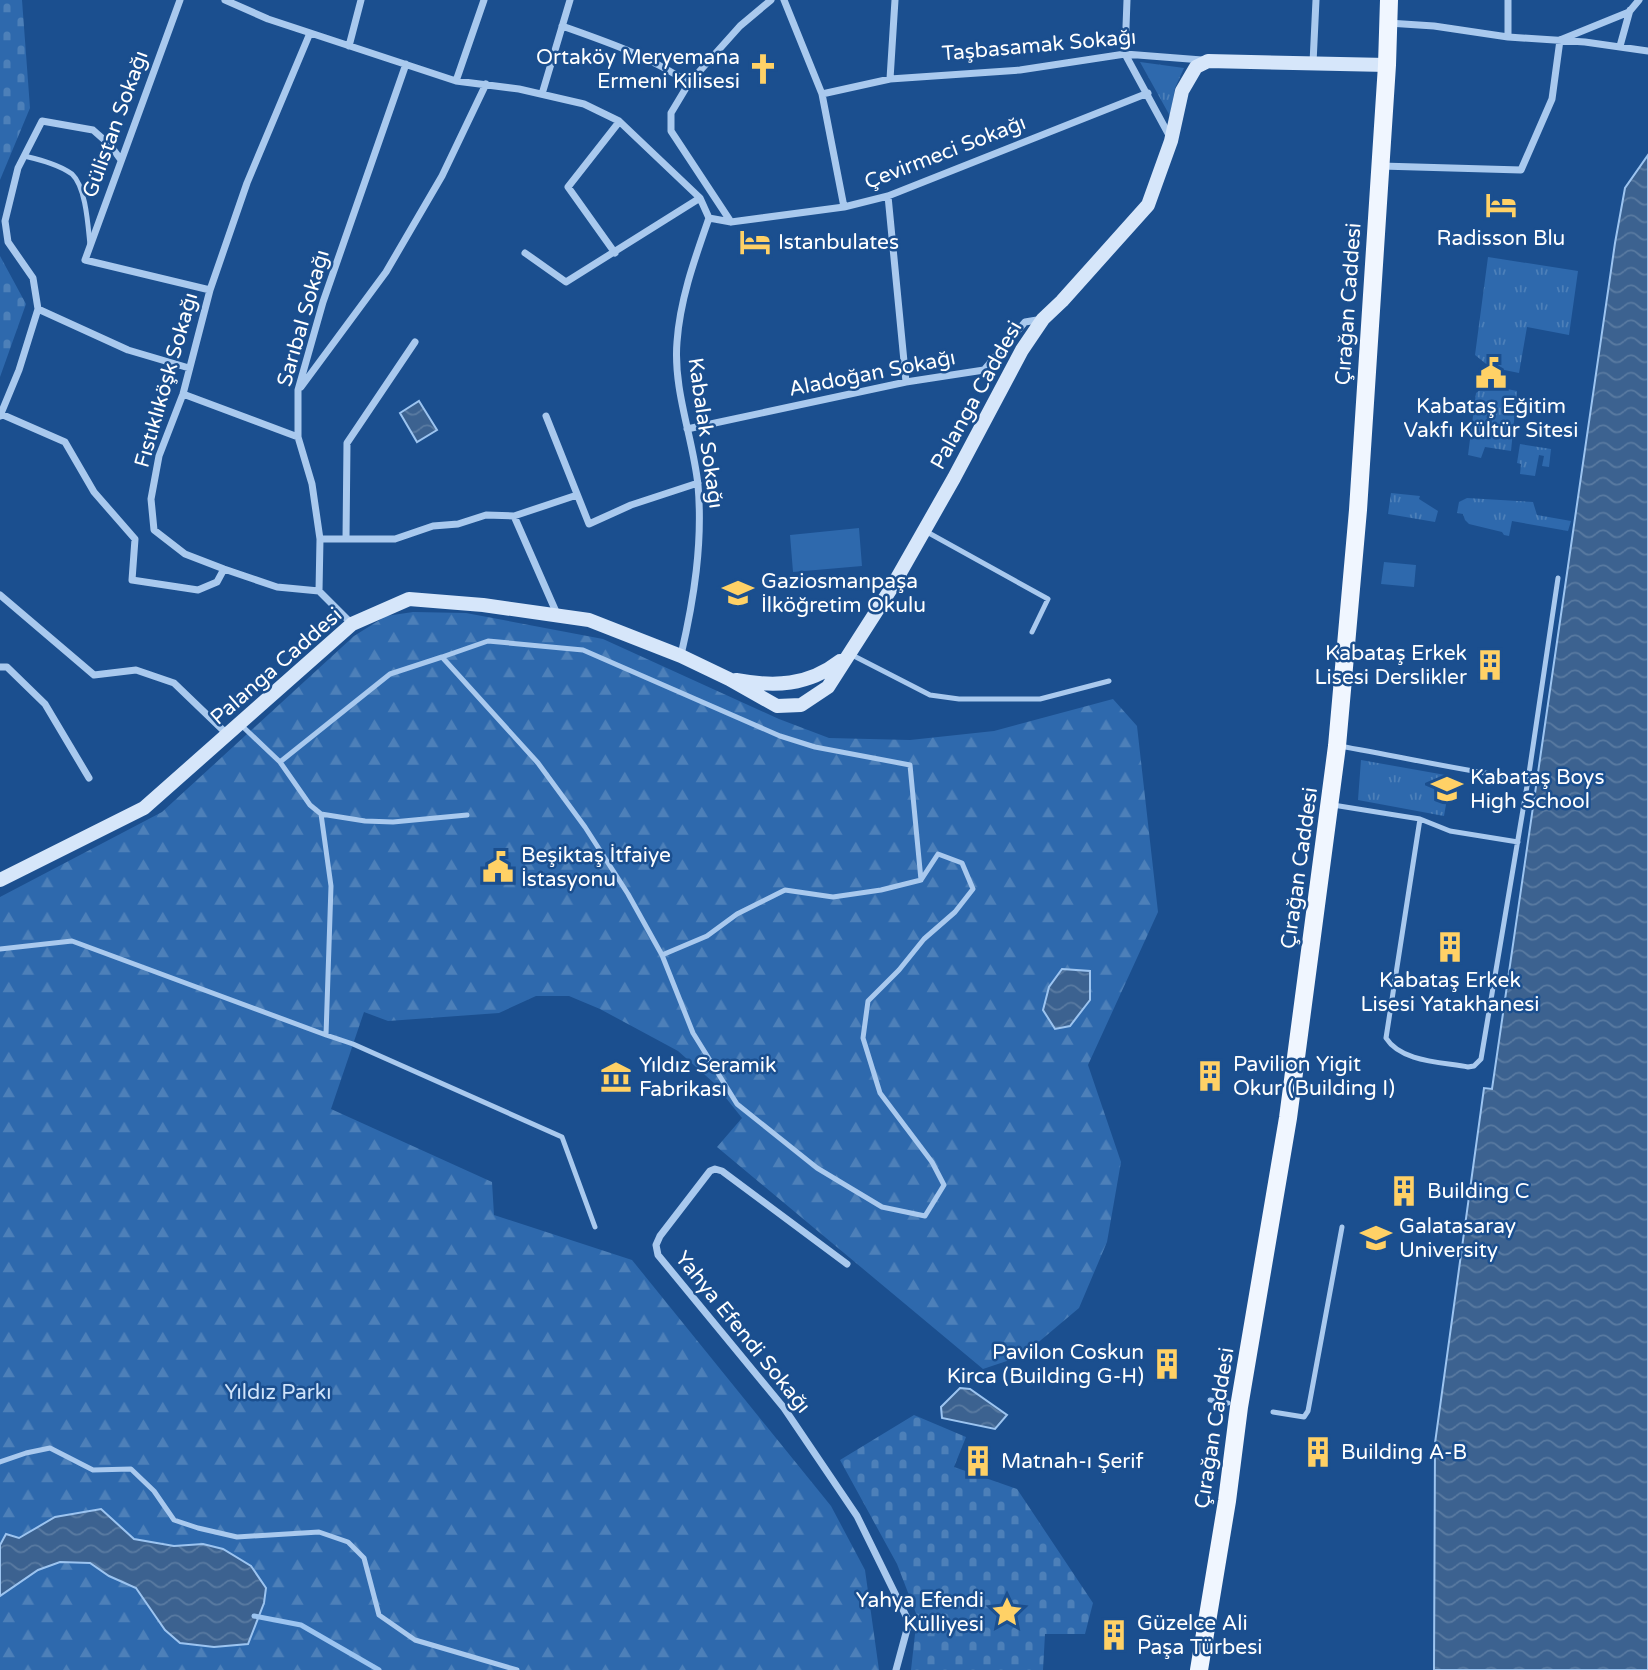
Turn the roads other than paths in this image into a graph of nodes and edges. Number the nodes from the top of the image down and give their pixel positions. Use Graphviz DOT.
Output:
graph roads {
  1 [pos="180,0"];
  2 [pos="225,0"];
  3 [pos="361,0"];
  4 [pos="484,0"];
  5 [pos="570,0"];
  6 [pos="771,0"];
  7 [pos="784,0"];
  8 [pos="895,0"];
  9 [pos="1127,0"];
  10 [pos="1316,0"];
  11 [pos="1389,0"];
  12 [pos="1508,0"];
  13 [pos="1634,0"];
  14 [pos="1639,0"];
  15 [pos="1629,12"];
  16 [pos="1388,23"];
  17 [pos="562,26"];
  18 [pos="310,33"];
  19 [pos="1508,37"];
  20 [pos="1560,40"];
  21 [pos="349,46"];
  22 [pos="1620,46"];
  23 [pos="1648,51"];
  24 [pos="1125,54"];
  25 [pos="1208,61"];
  26 [pos="1313,63"];
  27 [pos="406,64"];
  28 [pos="1387,65"];
  29 [pos="890,79"];
  30 [pos="456,81"];
  31 [pos="689,83"];
  32 [pos="486,84"];
  33 [pos="1147,93"];
  34 [pos="541,94"];
  35 [pos="821,94"];
  36 [pos="619,122"];
  37 [pos="1171,141"];
  38 [pos="24,156"];
  39 [pos="121,160"];
  40 [pos="1380,166"];
  41 [pos="888,196"];
  42 [pos="701,198"];
  43 [pos="844,207"];
  44 [pos="709,218"];
  45 [pos="731,222"];
  46 [pos="90,245"];
  47 [pos="526,253"];
  48 [pos="615,253"];
  49 [pos="211,290"];
  50 [pos="38,309"];
  51 [pos="1043,319"];
  52 [pos="415,342"];
  53 [pos="189,368"];
  54 [pos="906,382"];
  55 [pos="298,390"];
  56 [pos="183,394"];
  57 [pos="0,415"];
  58 [pos="546,416"];
  59 [pos="687,429"];
  60 [pos="298,438"];
  61 [pos="698,483"];
  62 [pos="577,495"];
  63 [pos="513,516"];
  64 [pos="924,530"];
  65 [pos="320,539"];
  66 [pos="346,539"];
  67 [pos="224,569"];
  68 [pos="1558,578"];
  69 [pos="319,591"];
  70 [pos="0,595"];
  71 [pos="558,616"];
  72 [pos="352,624"];
  73 [pos="1032,632"];
  74 [pos="849,654"];
  75 [pos="681,656"];
  76 [pos="442,657"];
  77 [pos="0,667"];
  78 [pos="729,679"];
  79 [pos="1109,681"];
  80 [pos="240,724"];
  81 [pos="228,735"];
  82 [pos="1337,746"];
  83 [pos="280,762"];
  84 [pos="89,778"];
  85 [pos="1528,780"];
  86 [pos="1330,804"];
  87 [pos="321,814"];
  88 [pos="467,814"];
  89 [pos="1420,819"];
  90 [pos="1518,842"];
  91 [pos="0,880"];
  92 [pos="920,880"];
  93 [pos="0,949"];
  94 [pos="662,955"];
  95 [pos="326,1035"];
  96 [pos="595,1227"];
  97 [pos="1342,1227"];
  98 [pos="847,1264"];
  99 [pos="1210,1400"];
  100 [pos="1228,1403"];
  101 [pos="1273,1412"];
  102 [pos="0,1462"];
  103 [pos="517,1670"];
  104 [pos="896,1670"];
  105 [pos="1199,1670"];
  1 -- 39 [label="street, Gülistan Sokağı"];
  2 -- 18 [label="street"];
  3 -- 21 [label="street"];
  4 -- 30 [label="street"];
  5 -- 17 [label="street"];
  6 -- 31 [label="street"];
  7 -- 35 [label="street"];
  8 -- 29 [label="street"];
  9 -- 24 [label="street"];
  10 -- 26 [label="street"];
  11 -- 16 [label="main road, Çırağan Caddesi"];
  12 -- 19 [label="street"];
  13 -- 15 [label="street"];
  14 -- 15 [label="street"];
  15 -- 20 [label="street"];
  15 -- 22 [label="street"];
  16 -- 19 [label="street"];
  16 -- 28 [label="main road, Çırağan Caddesi"];
  17 -- 31 [label="street"];
  17 -- 34 [label="street"];
  18 -- 21 [label="street"];
  18 -- 49 [label="street, Fıstıklıköşk Sokağı"];
  19 -- 20 [label="street"];
  20 -- 22 [label="street"];
  20 -- 40 [label="street"];
  21 -- 27 [label="street"];
  22 -- 23 [label="street"];
  24 -- 25 [label="street, Taşbasamak Sokağı"];
  24 -- 29 [label="street, Taşbasamak Sokağı"];
  24 -- 33 [label="street"];
  25 -- 26 [label="main road, Taşbasamak Sokağı"];
  25 -- 37 [label="main road, Palanga Caddesi"];
  26 -- 28 [label="main road, Taşbasamak Sokağı"];
  27 -- 30 [label="street"];
  27 -- 55 [label="street, Sarıbal Sokağı"];
  28 -- 40 [label="main road, Çırağan Caddesi"];
  29 -- 35 [label="street, Taşbasamak Sokağı"];
  30 -- 32 [label="street"];
  31 -- 45 [label="street"];
  32 -- 34 [label="street"];
  32 -- 55 [label="street"];
  33 -- 37 [label="street"];
  33 -- 41 [label="street, Çevirmeci Sokağı"];
  34 -- 36 [label="street"];
  35 -- 43 [label="street"];
  36 -- 42 [label="street"];
  36 -- 48 [label="street"];
  37 -- 51 [label="main road, Palanga Caddesi"];
  38 -- 39 [label="street"];
  38 -- 46 [label="lane"];
  38 -- 50 [label="street"];
  39 -- 46 [label="street, Gülistan Sokağı"];
  40 -- 82 [label="main road, Çırağan Caddesi"];
  41 -- 43 [label="street, Çevirmeci Sokağı"];
  41 -- 54 [label="street"];
  42 -- 44 [label="street"];
  42 -- 48 [label="street"];
  43 -- 45 [label="street, Çevirmeci Sokağı"];
  44 -- 45 [label="street, Çevirmeci Sokağı"];
  44 -- 59 [label="street, Kabalak Sokağı"];
  46 -- 49 [label="street, Gülistan Sokağı"];
  47 -- 48 [label="street"];
  49 -- 53 [label="street, Fıstıklıköşk Sokağı"];
  50 -- 53 [label="street"];
  50 -- 57 [label="street"];
  51 -- 54 [label="street, Aladoğan Sokağı"];
  51 -- 64 [label="main road, Palanga Caddesi"];
  52 -- 66 [label="street"];
  53 -- 56 [label="street, Fıstıklıköşk Sokağı"];
  54 -- 59 [label="street, Aladoğan Sokağı"];
  55 -- 60 [label="street, Sarıbal Sokağı"];
  56 -- 60 [label="street"];
  56 -- 67 [label="street, Fıstıklıköşk Sokağı"];
  57 -- 67 [label="street"];
  58 -- 62 [label="street"];
  59 -- 61 [label="street, Kabalak Sokağı"];
  60 -- 65 [label="street, Sarıbal Sokağı"];
  61 -- 62 [label="street"];
  61 -- 75 [label="street, Kabalak Sokağı"];
  62 -- 63 [label="street"];
  63 -- 66 [label="street"];
  63 -- 71 [label="street"];
  64 -- 73 [label="lane"];
  64 -- 74 [label="main road, Palanga Caddesi"];
  65 -- 66 [label="street"];
  65 -- 69 [label="street, Sarıbal Sokağı"];
  67 -- 69 [label="street, Fıstıklıköşk Sokağı"];
  68 -- 85 [label="lane"];
  69 -- 72 [label="street"];
  70 -- 81 [label="street"];
  71 -- 72 [label="main road, Palanga Caddesi"];
  71 -- 75 [label="main road, Palanga Caddesi"];
  72 -- 80 [label="main road, Palanga Caddesi"];
  74 -- 78 [label="main road, Palanga Caddesi"];
  74 -- 78 [label="main road, Palanga Caddesi"];
  74 -- 79 [label="lane"];
  75 -- 78 [label="main road, Palanga Caddesi"];
  76 -- 83 [label="lane"];
  76 -- 92 [label="lane"];
  76 -- 94 [label="lane"];
  77 -- 84 [label="street"];
  80 -- 81 [label="main road, Palanga Caddesi"];
  80 -- 83 [label="lane"];
  81 -- 91 [label="main road, Palanga Caddesi"];
  82 -- 85 [label="lane"];
  82 -- 86 [label="main road, Çırağan Caddesi"];
  83 -- 87 [label="lane"];
  85 -- 90 [label="lane"];
  86 -- 89 [label="lane"];
  86 -- 105 [label="main road, Çırağan Caddesi"];
  87 -- 88 [label="lane"];
  87 -- 95 [label="lane"];
  89 -- 90 [label="lane"];
  89 -- 90 [label="lane"];
  92 -- 94 [label="lane"];
  92 -- 94 [label="lane"];
  93 -- 95 [label="lane"];
  95 -- 96 [label="lane"];
  97 -- 101 [label="lane"];
  98 -- 104 [label="street, Yahya Efendi Sokağı"];
  99 -- 100 [label="lane"];
  102 -- 103 [label="lane"];
}
